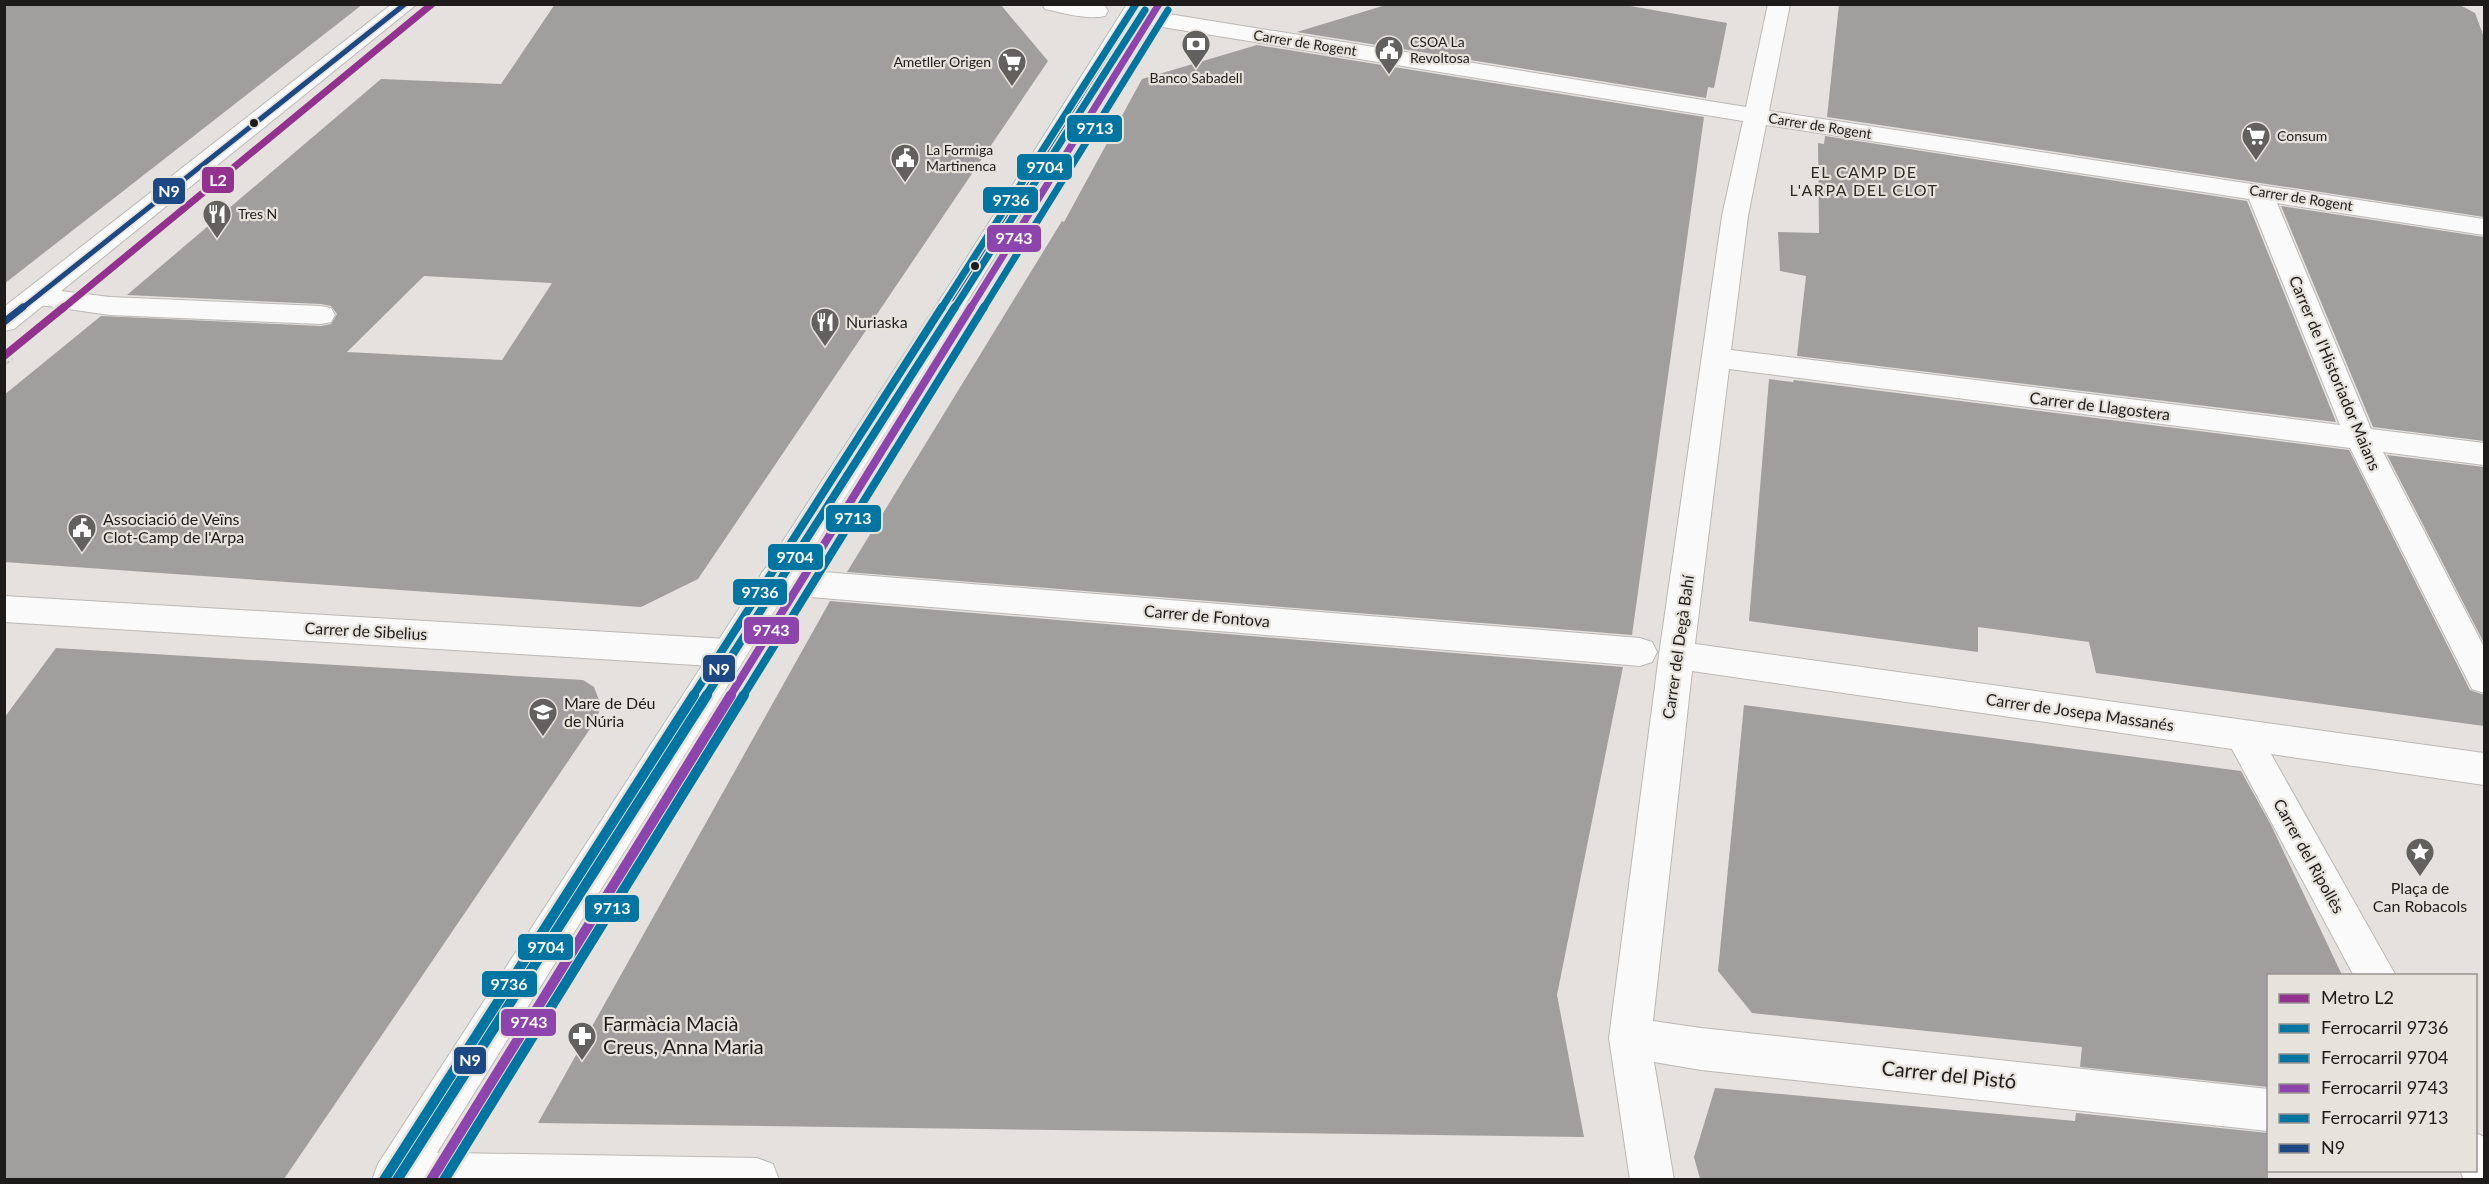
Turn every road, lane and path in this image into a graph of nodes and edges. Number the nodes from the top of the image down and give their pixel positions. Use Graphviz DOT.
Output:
graph roads {
  1 [pos="406,4"];
  2 [pos="1053,4"];
  3 [pos="1779,4"];
  4 [pos="1097,11"];
  5 [pos="1147,12"];
  6 [pos="1757,116"];
  7 [pos="2259,191"];
  8 [pos="2484,227"];
  9 [pos="36,297"];
  10 [pos="321,315"];
  11 [pos="4,322"];
  12 [pos="1716,358"];
  13 [pos="2360,438"];
  14 [pos="2484,454"];
  15 [pos="774,581"];
  16 [pos="4,609"];
  17 [pos="1640,652"];
  18 [pos="727,653"];
  19 [pos="1676,655"];
  20 [pos="2484,679"];
  21 [pos="2244,736"];
  22 [pos="2484,770"];
  23 [pos="2375,974"];
  24 [pos="1630,1038"];
  25 [pos="2267,1110"];
  26 [pos="2477,1159"];
  27 [pos="2484,1174"];
  28 [pos="395,1177"];
  29 [pos="757,1179"];
  30 [pos="1652,1179"];
  1 -- 9 [label="street"];
  2 -- 4 [label="street"];
  3 -- 6 [label="street, Carrer del Degà Bahí"];
  5 -- 6 [label="street, Carrer de Rogent"];
  5 -- 15 [label="street"];
  6 -- 7 [label="street, Carrer de Rogent"];
  6 -- 12 [label="street, Carrer del Degà Bahí"];
  7 -- 8 [label="street, Carrer de Rogent"];
  7 -- 13 [label="street, Carrer de l'Historiador Maians"];
  9 -- 10 [label="street"];
  9 -- 11 [label="street"];
  12 -- 13 [label="street, Carrer de Llagostera"];
  12 -- 19 [label="street, Carrer del Degà Bahí"];
  13 -- 14 [label="street, Carrer de Llagostera"];
  13 -- 20 [label="street, Carrer de l'Historiador Maians"];
  15 -- 17 [label="street, Carrer de Fontova"];
  15 -- 18 [label="street"];
  16 -- 18 [label="street, Carrer de Sibelius"];
  18 -- 28 [label="street"];
  19 -- 21 [label="street, Carrer de Josepa Massanés"];
  19 -- 24 [label="street, Carrer del Degà Bahí"];
  21 -- 22 [label="street, Carrer de Josepa Massanés"];
  21 -- 23 [label="street, Carrer del Ripollès"];
  24 -- 25 [label="street, Carrer del Pistó"];
  24 -- 30 [label="street, Carrer del Degà Bahí"];
  26 -- 27 [label="street"];
  28 -- 29 [label="street"];
}
